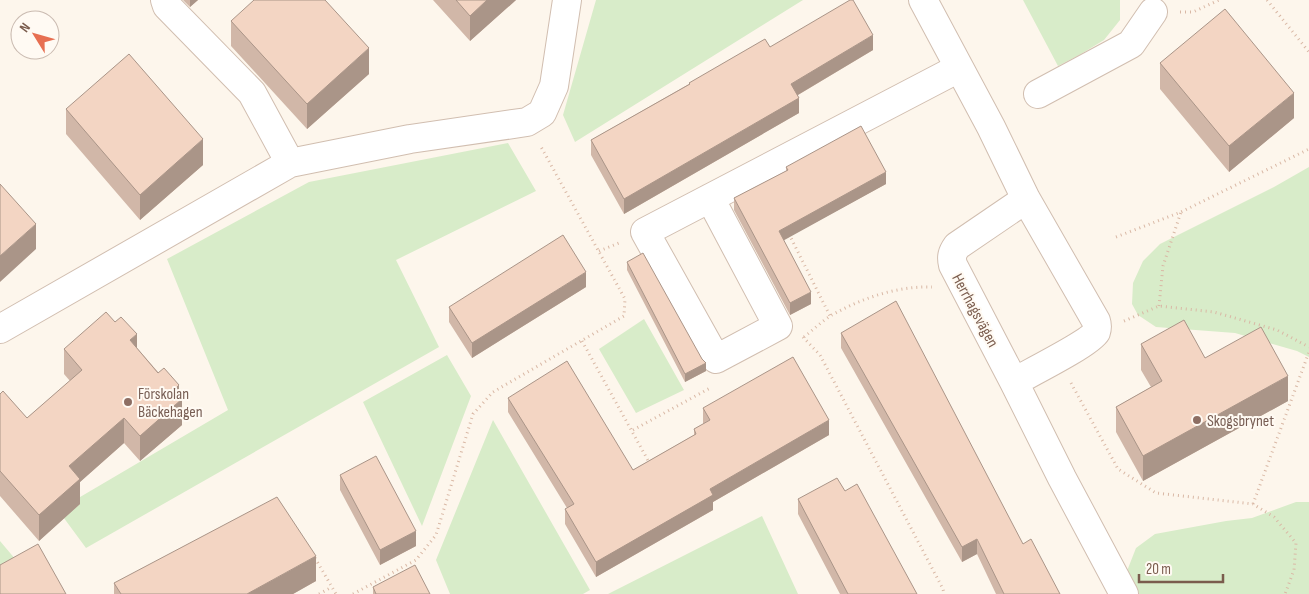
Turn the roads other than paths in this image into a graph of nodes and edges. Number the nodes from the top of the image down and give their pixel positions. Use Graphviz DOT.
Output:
graph roads {
  1 [pos="165,0"];
  2 [pos="567,0"];
  3 [pos="923,0"];
  4 [pos="1152,12"];
  5 [pos="959,68"];
  6 [pos="1038,94"];
  7 [pos="290,164"];
  8 [pos="710,198"];
  9 [pos="1026,199"];
  10 [pos="0,329"];
  11 [pos="1014,382"];
  12 [pos="1124,594"];
  1 -- 7 [label="street"];
  2 -- 7 [label="street"];
  3 -- 5 [label="street"];
  4 -- 6 [label="street"];
  5 -- 8 [label="street"];
  5 -- 9 [label="street"];
  7 -- 10 [label="street"];
  8 -- 8 [label="street"];
  9 -- 11 [label="street, Herrhagsvägen"];
  9 -- 11 [label="street"];
  11 -- 12 [label="street, Herrhagsvägen"];
}
